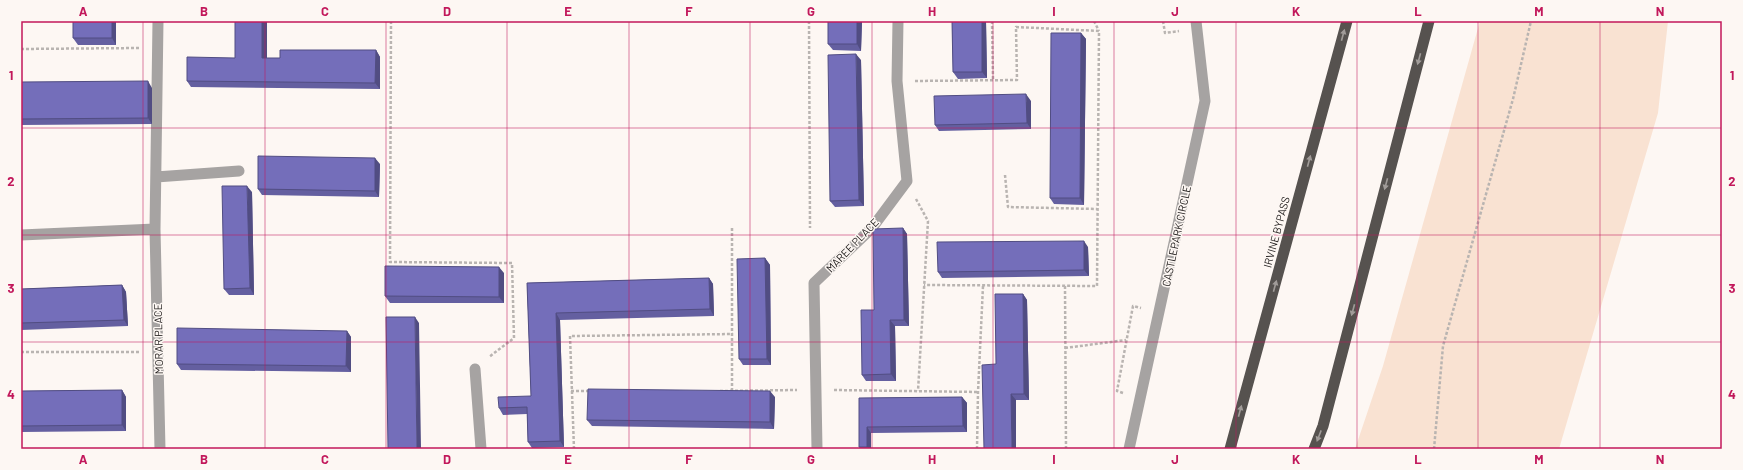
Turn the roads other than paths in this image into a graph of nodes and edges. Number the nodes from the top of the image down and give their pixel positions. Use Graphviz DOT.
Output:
graph roads {
  1 [pos="158,21"];
  2 [pos="898,21"];
  3 [pos="1196,21"];
  4 [pos="1347,21"];
  5 [pos="1429,21"];
  6 [pos="239,171"];
  7 [pos="156,176"];
  8 [pos="155,228"];
  9 [pos="21,235"];
  10 [pos="475,369"];
  11 [pos="160,449"];
  12 [pos="481,449"];
  13 [pos="817,449"];
  14 [pos="1130,449"];
  15 [pos="1230,449"];
  16 [pos="1314,449"];
  1 -- 7 [label="street, MORAR PLACE"];
  2 -- 13 [label="street, MAREE PLACE"];
  3 -- 14 [label="street, CASTLEPARK CIRCLE"];
  15 -- 4 [label="highway, IRVINE BYPASS, one-way"];
  5 -- 16 [label="highway, one-way"];
  6 -- 7 [label="street"];
  7 -- 8 [label="street, MORAR PLACE"];
  8 -- 9 [label="street"];
  8 -- 11 [label="street, MORAR PLACE"];
  10 -- 12 [label="street"];
}
